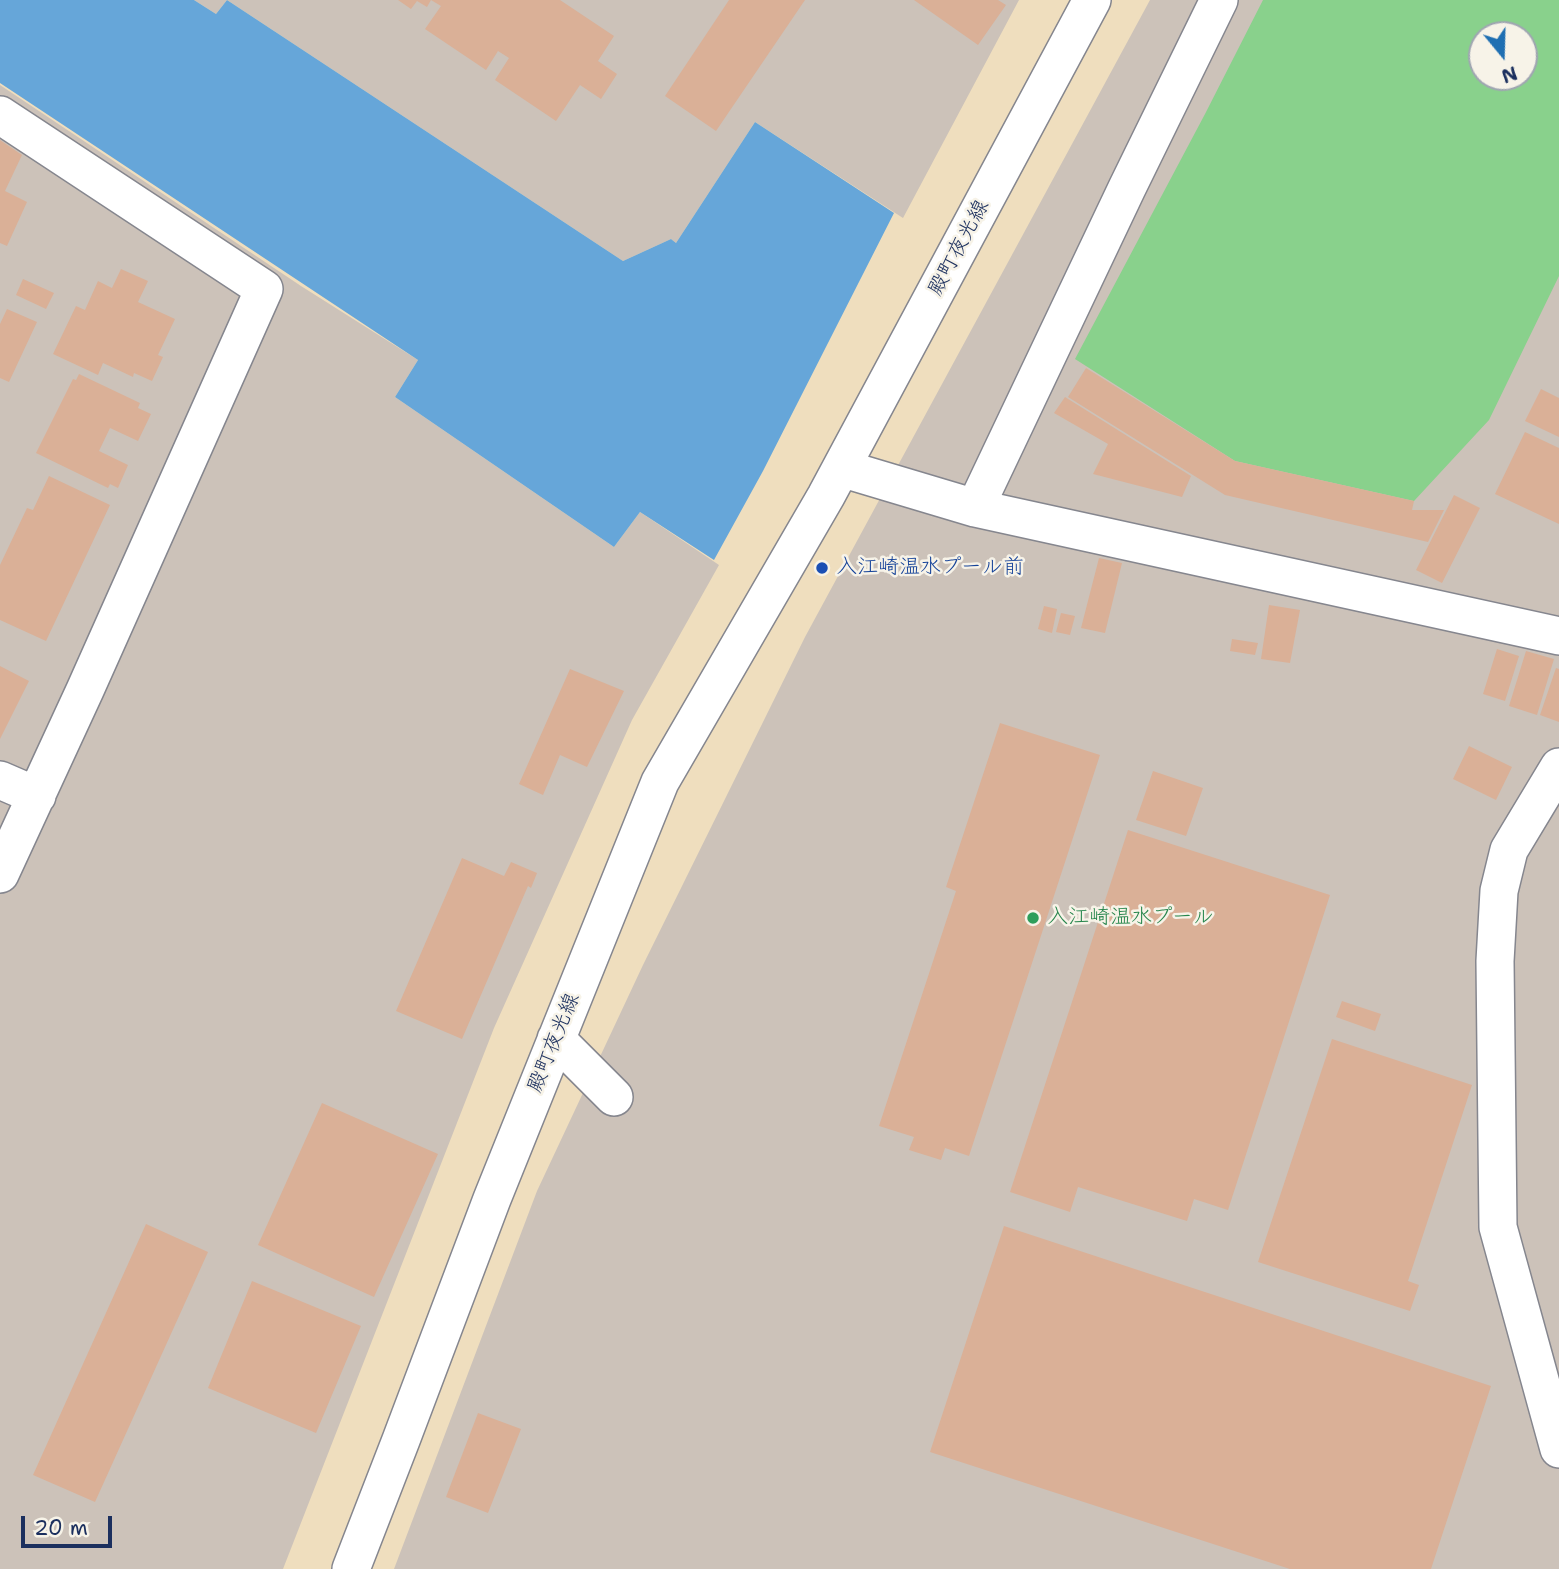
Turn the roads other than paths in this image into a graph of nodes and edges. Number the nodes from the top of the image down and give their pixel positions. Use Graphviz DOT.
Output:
graph roads {
  1 [pos="1091,0"];
  2 [pos="1219,0"];
  3 [pos="0,115"];
  4 [pos="834,482"];
  5 [pos="975,508"];
  6 [pos="1559,636"];
  7 [pos="1559,767"];
  8 [pos="0,780"];
  9 [pos="37,796"];
  10 [pos="0,874"];
  11 [pos="556,1039"];
  12 [pos="614,1097"];
  13 [pos="1559,1449"];
  14 [pos="351,1569"];
  1 -- 4 [label="street, 殿町夜光線"];
  2 -- 5 [label="street"];
  3 -- 9 [label="street"];
  4 -- 5 [label="street"];
  4 -- 11 [label="street, 殿町夜光線"];
  5 -- 6 [label="street"];
  7 -- 13 [label="street"];
  8 -- 9 [label="street"];
  9 -- 10 [label="street"];
  11 -- 12 [label="street"];
  11 -- 14 [label="street, 殿町夜光線"];
}
